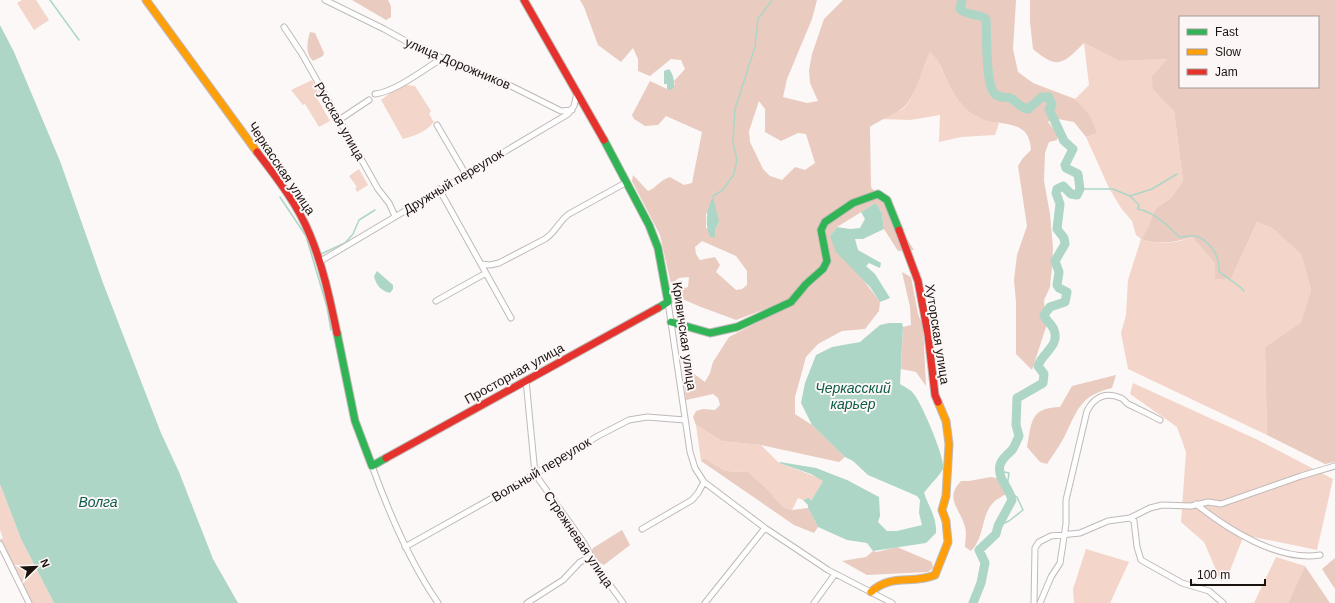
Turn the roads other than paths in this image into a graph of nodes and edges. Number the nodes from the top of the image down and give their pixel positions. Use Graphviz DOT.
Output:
graph roads {
  1 [pos="146,0"];
  2 [pos="325,0"];
  3 [pos="524,0"];
  4 [pos="284,27"];
  5 [pos="441,59"];
  6 [pos="576,93"];
  7 [pos="375,94"];
  8 [pos="369,100"];
  9 [pos="572,110"];
  10 [pos="339,120"];
  11 [pos="437,125"];
  12 [pos="465,173"];
  13 [pos="627,182"];
  14 [pos="439,189"];
  15 [pos="395,216"];
  16 [pos="319,262"];
  17 [pos="482,264"];
  18 [pos="486,272"];
  19 [pos="436,301"];
  20 [pos="668,302"];
  21 [pos="511,318"];
  22 [pos="671,322"];
  23 [pos="526,380"];
  24 [pos="684,420"];
  25 [pos="1160,420"];
  26 [pos="372,466"];
  27 [pos="1335,466"];
  28 [pos="535,474"];
  29 [pos="704,482"];
  30 [pos="1196,504"];
  31 [pos="1130,518"];
  32 [pos="765,528"];
  33 [pos="642,529"];
  34 [pos="1064,534"];
  35 [pos="0,544"];
  36 [pos="406,546"];
  37 [pos="1320,555"];
  38 [pos="591,557"];
  39 [pos="835,574"];
  40 [pos="871,592"];
  41 [pos="29,603"];
  42 [pos="438,603"];
  43 [pos="527,603"];
  44 [pos="623,603"];
  45 [pos="705,603"];
  46 [pos="814,603"];
  47 [pos="892,603"];
  48 [pos="1034,603"];
  49 [pos="1040,603"];
  50 [pos="1223,603"];
  1 -- 16 [label="street, Черкасская улица"];
  2 -- 5 [label="street, улица Дорожников"];
  3 -- 6 [label="street, Кривичская улица"];
  4 -- 10 [label="street, Русская улица"];
  5 -- 7 [label="street"];
  5 -- 9 [label="street, улица Дорожников"];
  6 -- 9 [label="street"];
  6 -- 13 [label="street, Кривичская улица"];
  8 -- 10 [label="street"];
  9 -- 12 [label="street, Дружный переулок"];
  10 -- 15 [label="street, Русская улица"];
  11 -- 12 [label="street"];
  12 -- 14 [label="street, Дружный переулок"];
  13 -- 17 [label="street"];
  13 -- 20 [label="street, Кривичская улица"];
  14 -- 15 [label="street, Дружный переулок"];
  14 -- 17 [label="street"];
  15 -- 16 [label="street, Дружный переулок"];
  16 -- 26 [label="street, Черкасская улица"];
  17 -- 18 [label="street"];
  18 -- 19 [label="street"];
  18 -- 21 [label="street"];
  20 -- 22 [label="street, Кривичская улица"];
  20 -- 23 [label="street, Просторная улица"];
  22 -- 24 [label="street, Кривичская улица"];
  22 -- 40 [label="street, Хуторская улица"];
  23 -- 26 [label="street, Просторная улица"];
  23 -- 28 [label="street, Стрежневая улица"];
  24 -- 28 [label="street, Вольный переулок"];
  24 -- 29 [label="street, Кривичская улица"];
  25 -- 34 [label="street"];
  26 -- 36 [label="street"];
  27 -- 30 [label="street"];
  28 -- 36 [label="street, Вольный переулок"];
  28 -- 38 [label="street, Стрежневая улица"];
  29 -- 32 [label="street, Кривичская улица"];
  29 -- 33 [label="street"];
  30 -- 31 [label="street"];
  30 -- 37 [label="street"];
  31 -- 34 [label="street"];
  31 -- 50 [label="street"];
  32 -- 39 [label="street, Кривичская улица"];
  32 -- 45 [label="street"];
  34 -- 48 [label="street"];
  34 -- 49 [label="street"];
  35 -- 41 [label="street"];
  36 -- 42 [label="street"];
  38 -- 43 [label="street"];
  38 -- 44 [label="street, Стрежневая улица"];
  39 -- 40 [label="street, Кривичская улица"];
  39 -- 46 [label="street"];
  40 -- 47 [label="street, Кривичская улица"];
}
